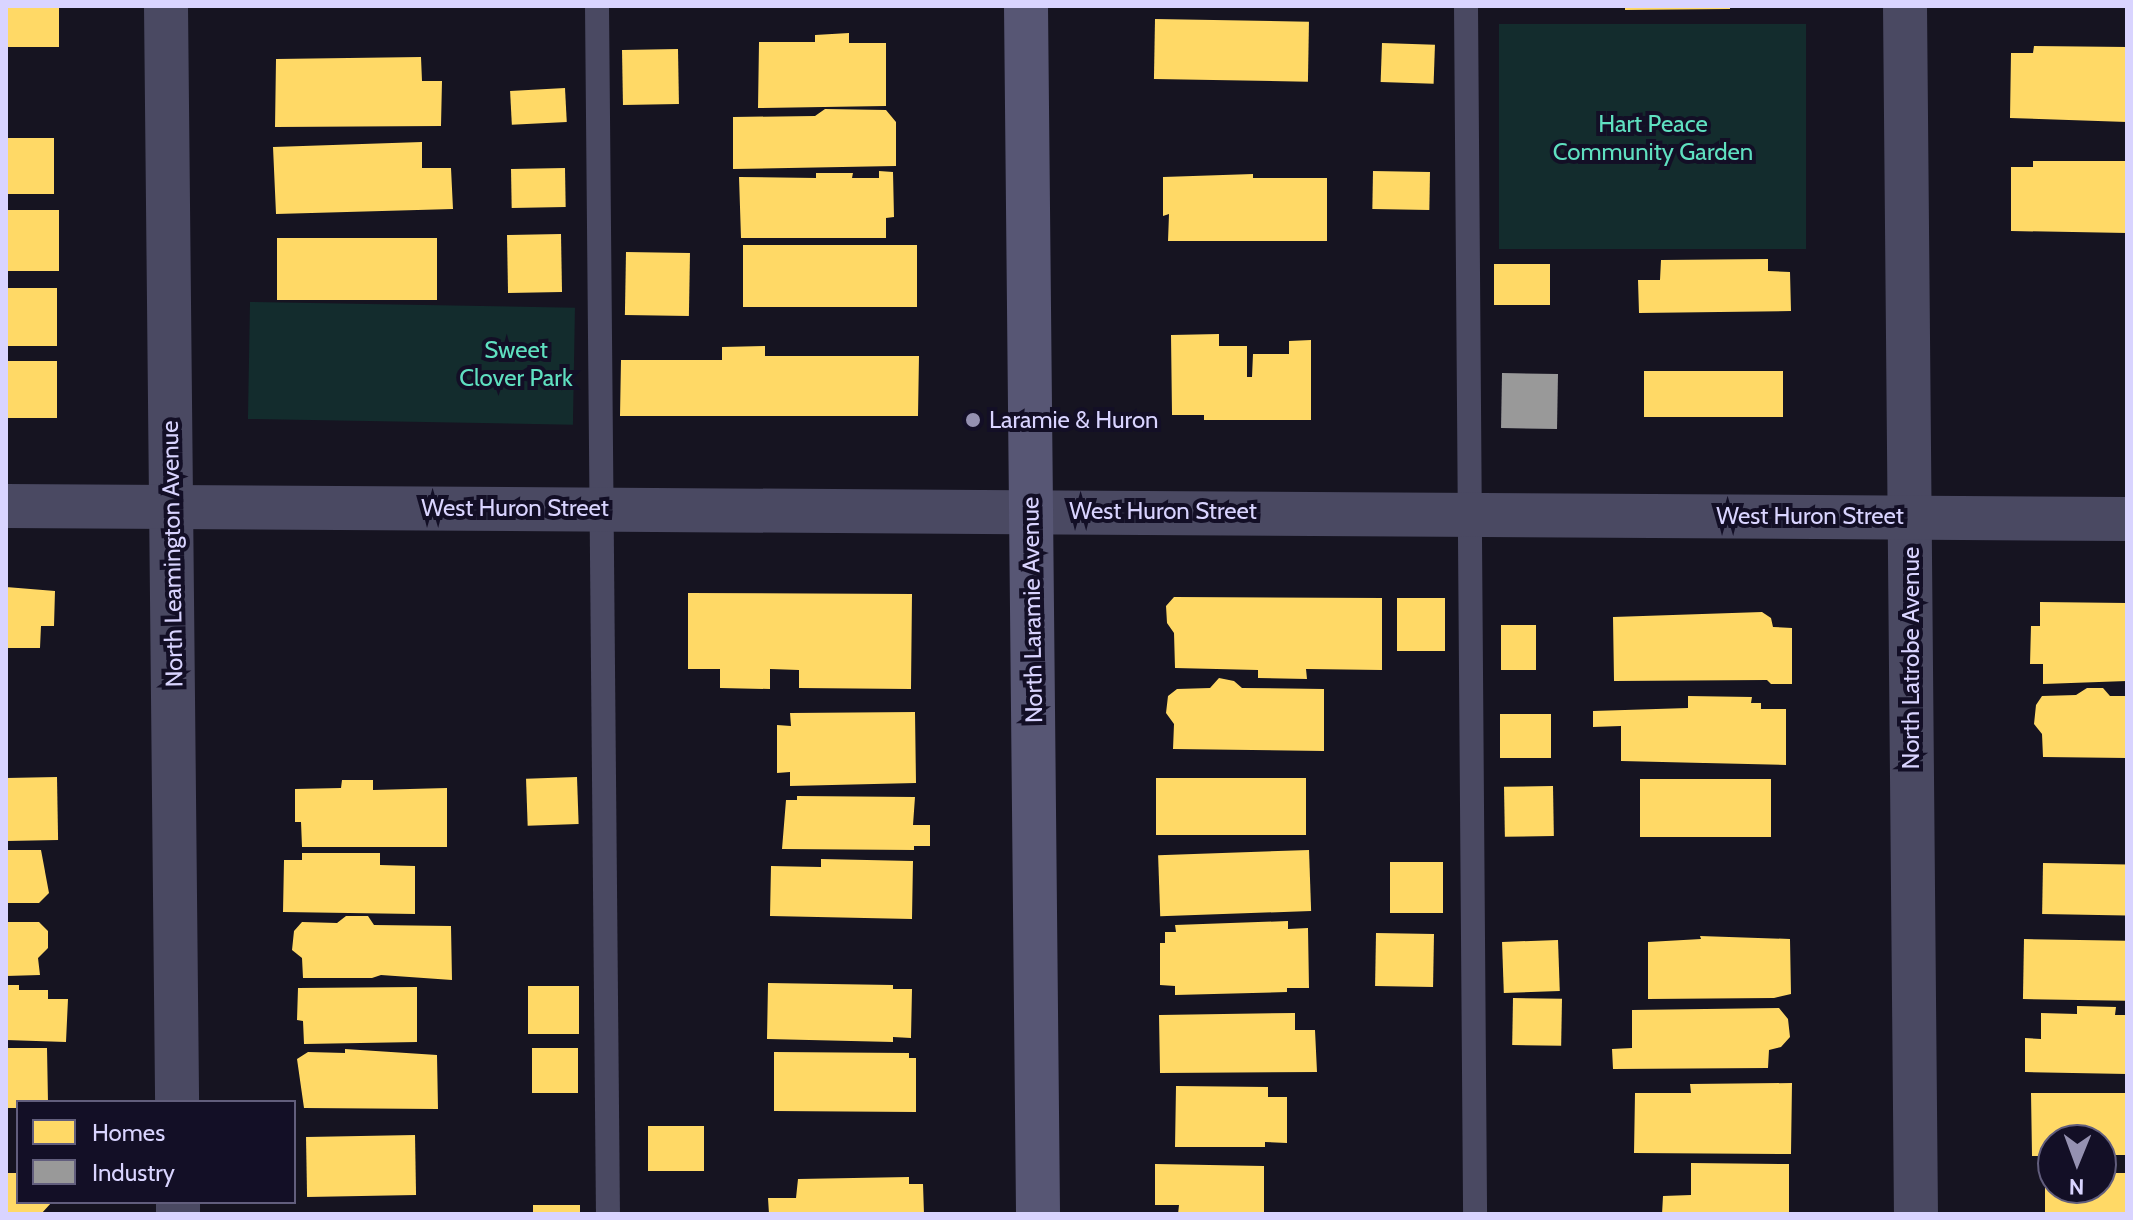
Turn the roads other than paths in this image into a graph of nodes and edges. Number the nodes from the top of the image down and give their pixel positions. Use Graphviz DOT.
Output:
graph roads {
  1 [pos="166,6"];
  2 [pos="597,6"];
  3 [pos="1026,6"];
  4 [pos="1466,6"];
  5 [pos="1905,6"];
  6 [pos="6,506"];
  7 [pos="172,507"];
  8 [pos="602,508"];
  9 [pos="1031,510"];
  10 [pos="1467,513"];
  11 [pos="1910,517"];
  12 [pos="2127,519"];
  13 [pos="177,1100"];
  14 [pos="608,1214"];
  15 [pos="1038,1214"];
  16 [pos="1475,1214"];
  17 [pos="1916,1214"];
  1 -- 7 [label="street, North Leamington Avenue"];
  2 -- 8 [label="lane"];
  3 -- 9 [label="street, North Laramie Avenue"];
  4 -- 10 [label="lane"];
  5 -- 11 [label="street, North Latrobe Avenue"];
  6 -- 7 [label="street, West Huron Street"];
  7 -- 8 [label="street, West Huron Street"];
  7 -- 13 [label="street, North Leamington Avenue"];
  8 -- 9 [label="street, West Huron Street"];
  8 -- 14 [label="lane"];
  9 -- 10 [label="street, West Huron Street"];
  9 -- 15 [label="street, North Laramie Avenue"];
  10 -- 11 [label="street, West Huron Street"];
  10 -- 16 [label="lane"];
  11 -- 12 [label="street, West Huron Street"];
  11 -- 17 [label="street, North Latrobe Avenue"];
}
